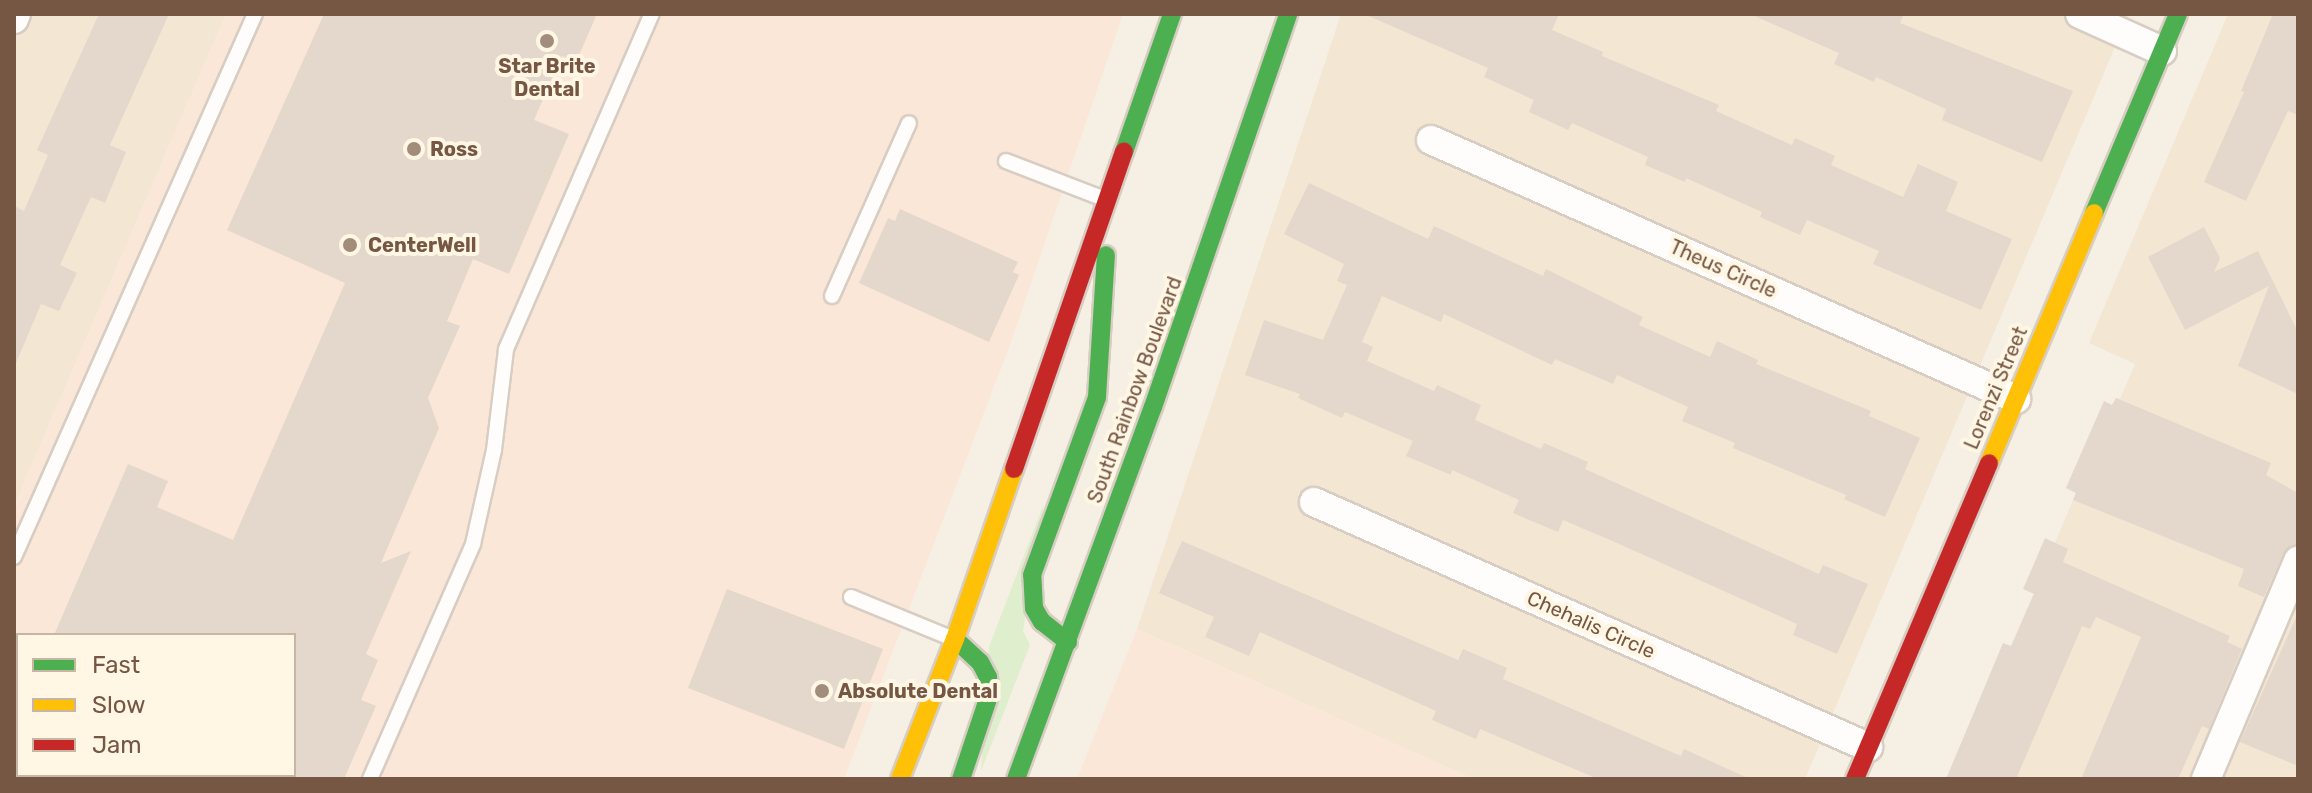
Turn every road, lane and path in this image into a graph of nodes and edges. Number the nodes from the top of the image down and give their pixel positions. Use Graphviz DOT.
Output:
graph roads {
  1 [pos="255,14"];
  2 [pos="652,14"];
  3 [pos="1172,14"];
  4 [pos="1288,14"];
  5 [pos="2080,14"];
  6 [pos="2178,14"];
  7 [pos="2162,51"];
  8 [pos="909,123"];
  9 [pos="1431,140"];
  10 [pos="1006,161"];
  11 [pos="1109,201"];
  12 [pos="832,296"];
  13 [pos="2016,399"];
  14 [pos="1314,502"];
  15 [pos="14,557"];
  16 [pos="2298,561"];
  17 [pos="851,597"];
  18 [pos="955,639"];
  19 [pos="1068,642"];
  20 [pos="1868,747"];
  21 [pos="370,779"];
  22 [pos="900,779"];
  23 [pos="961,779"];
  24 [pos="1016,779"];
  25 [pos="1855,779"];
  26 [pos="2206,779"];
  1 -- 15 [label="lane"];
  2 -- 21 [label="lane"];
  3 -- 11 [label="main road"];
  4 -- 19 [label="main road, South Rainbow Boulevard"];
  5 -- 7 [label="street"];
  6 -- 7 [label="main road, Lorenzi Street"];
  7 -- 13 [label="main road, Lorenzi Street"];
  8 -- 12 [label="lane"];
  9 -- 13 [label="street, Theus Circle"];
  10 -- 11 [label="lane"];
  11 -- 18 [label="main road"];
  11 -- 19 [label="main road"];
  13 -- 20 [label="main road, Lorenzi Street"];
  14 -- 20 [label="street, Chehalis Circle"];
  16 -- 26 [label="street"];
  17 -- 18 [label="lane"];
  18 -- 22 [label="main road"];
  18 -- 23 [label="main road"];
  19 -- 24 [label="main road, South Rainbow Boulevard"];
  20 -- 25 [label="main road, Lorenzi Street"];
}
